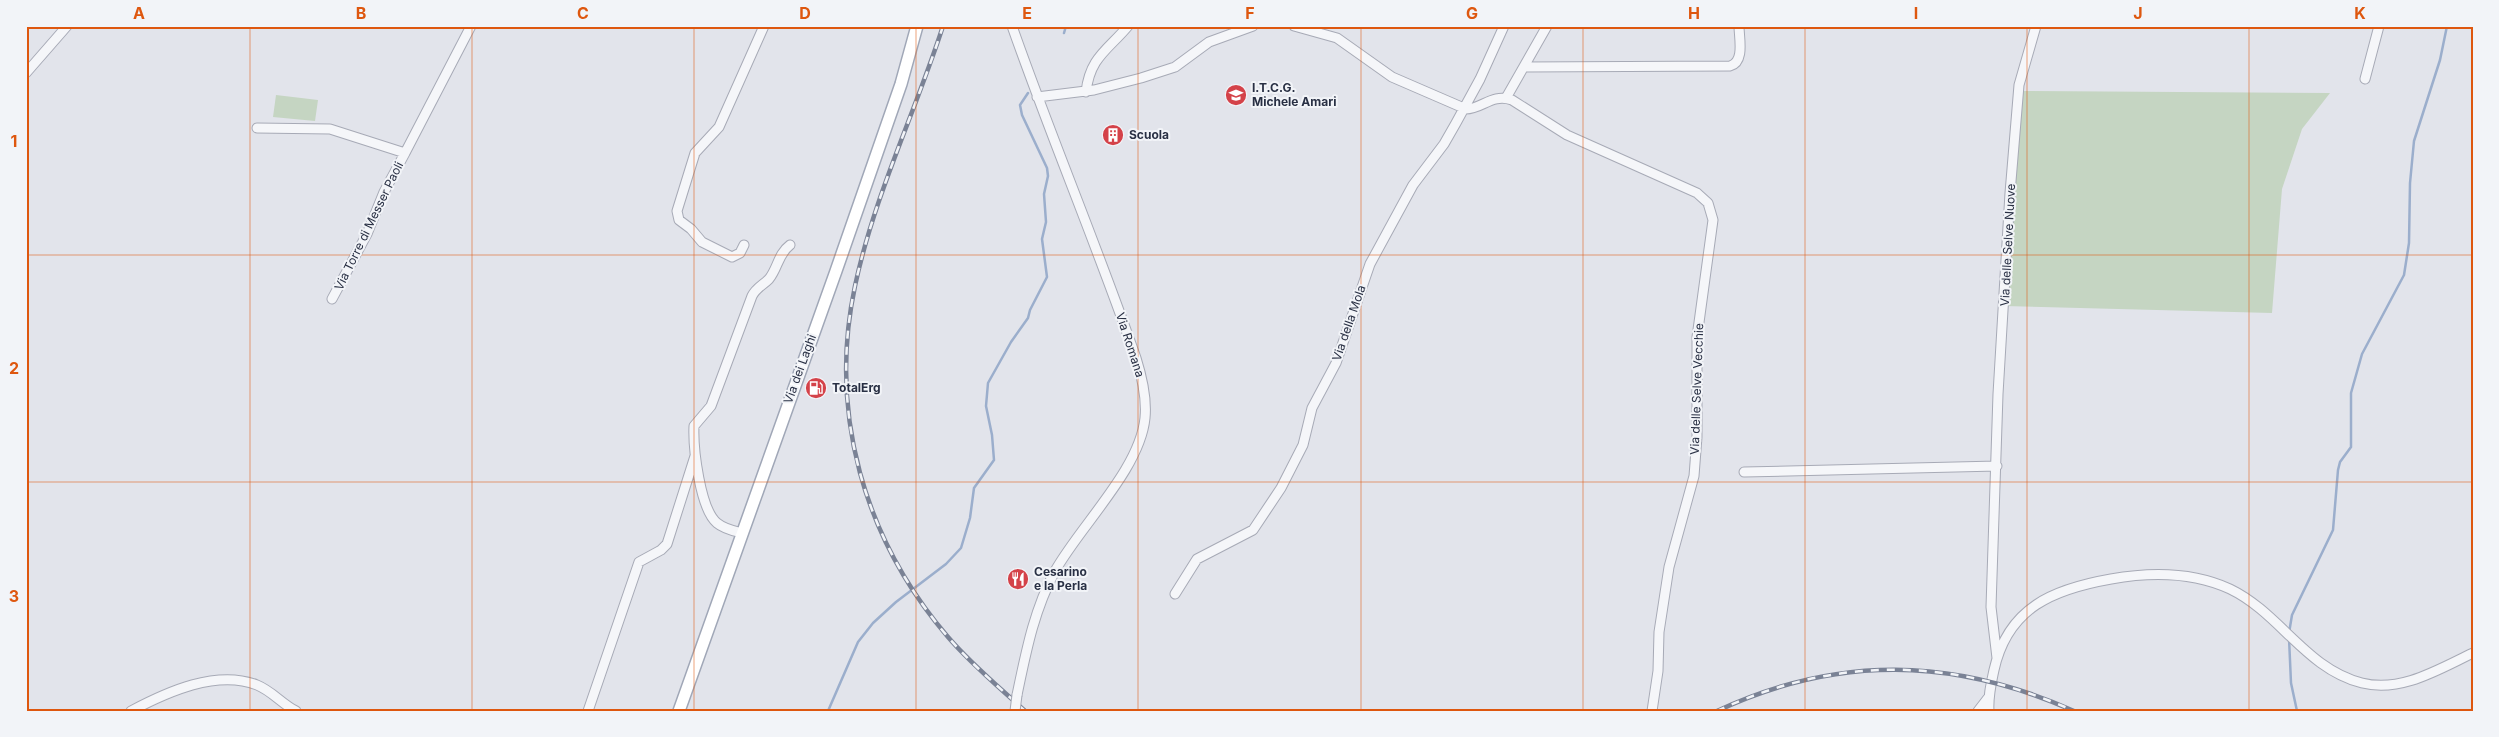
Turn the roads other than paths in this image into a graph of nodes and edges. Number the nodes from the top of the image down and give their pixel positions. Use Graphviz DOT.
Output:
graph roads {
  1 [pos="66,26"];
  2 [pos="471,26"];
  3 [pos="764,26"];
  4 [pos="917,26"];
  5 [pos="1012,26"];
  6 [pos="1128,26"];
  7 [pos="1254,26"];
  8 [pos="1294,26"];
  9 [pos="1504,26"];
  10 [pos="1547,26"];
  11 [pos="1739,26"];
  12 [pos="2036,26"];
  13 [pos="2379,26"];
  14 [pos="1524,67"];
  15 [pos="26,74"];
  16 [pos="2365,79"];
  17 [pos="1086,92"];
  18 [pos="1037,97"];
  19 [pos="1506,98"];
  20 [pos="1464,108"];
  21 [pos="257,128"];
  22 [pos="405,153"];
  23 [pos="744,245"];
  24 [pos="790,245"];
  25 [pos="332,299"];
  26 [pos="697,451"];
  27 [pos="1996,466"];
  28 [pos="1744,472"];
  29 [pos="742,533"];
  30 [pos="1174,594"];
  31 [pos="2473,653"];
  32 [pos="1997,658"];
  33 [pos="1988,698"];
  34 [pos="131,711"];
  35 [pos="296,711"];
  36 [pos="588,711"];
  37 [pos="679,711"];
  38 [pos="1015,711"];
  39 [pos="1652,711"];
  40 [pos="1978,711"];
  41 [pos="1989,711"];
  1 -- 15 [label="street"];
  2 -- 22 [label="street, Via Torre di Messer Paoli"];
  3 -- 23 [label="street"];
  4 -- 29 [label="main road, Via dei Laghi"];
  5 -- 18 [label="street, Via Romana"];
  6 -- 17 [label="street"];
  7 -- 17 [label="street"];
  8 -- 20 [label="street"];
  9 -- 20 [label="street, Via della Mola"];
  10 -- 14 [label="street"];
  11 -- 14 [label="street"];
  12 -- 27 [label="street, Via delle Selve Nuove"];
  13 -- 16 [label="street"];
  14 -- 19 [label="street"];
  17 -- 18 [label="street"];
  18 -- 38 [label="street, Via Romana, bridge"];
  19 -- 20 [label="street"];
  19 -- 39 [label="street, Via delle Selve Vecchie"];
  20 -- 30 [label="street, Via della Mola"];
  21 -- 22 [label="street, Via Torre di Messer Paoli"];
  22 -- 25 [label="street, Via Torre di Messer Paoli"];
  24 -- 26 [label="street"];
  26 -- 29 [label="street"];
  26 -- 36 [label="street"];
  27 -- 28 [label="street"];
  27 -- 32 [label="street, Via delle Selve Nuove"];
  29 -- 37 [label="main road, Via dei Laghi"];
  31 -- 32 [label="street"];
  32 -- 33 [label="street"];
  33 -- 40 [label="street"];
  33 -- 41 [label="street"];
  34 -- 35 [label="street"];
}
